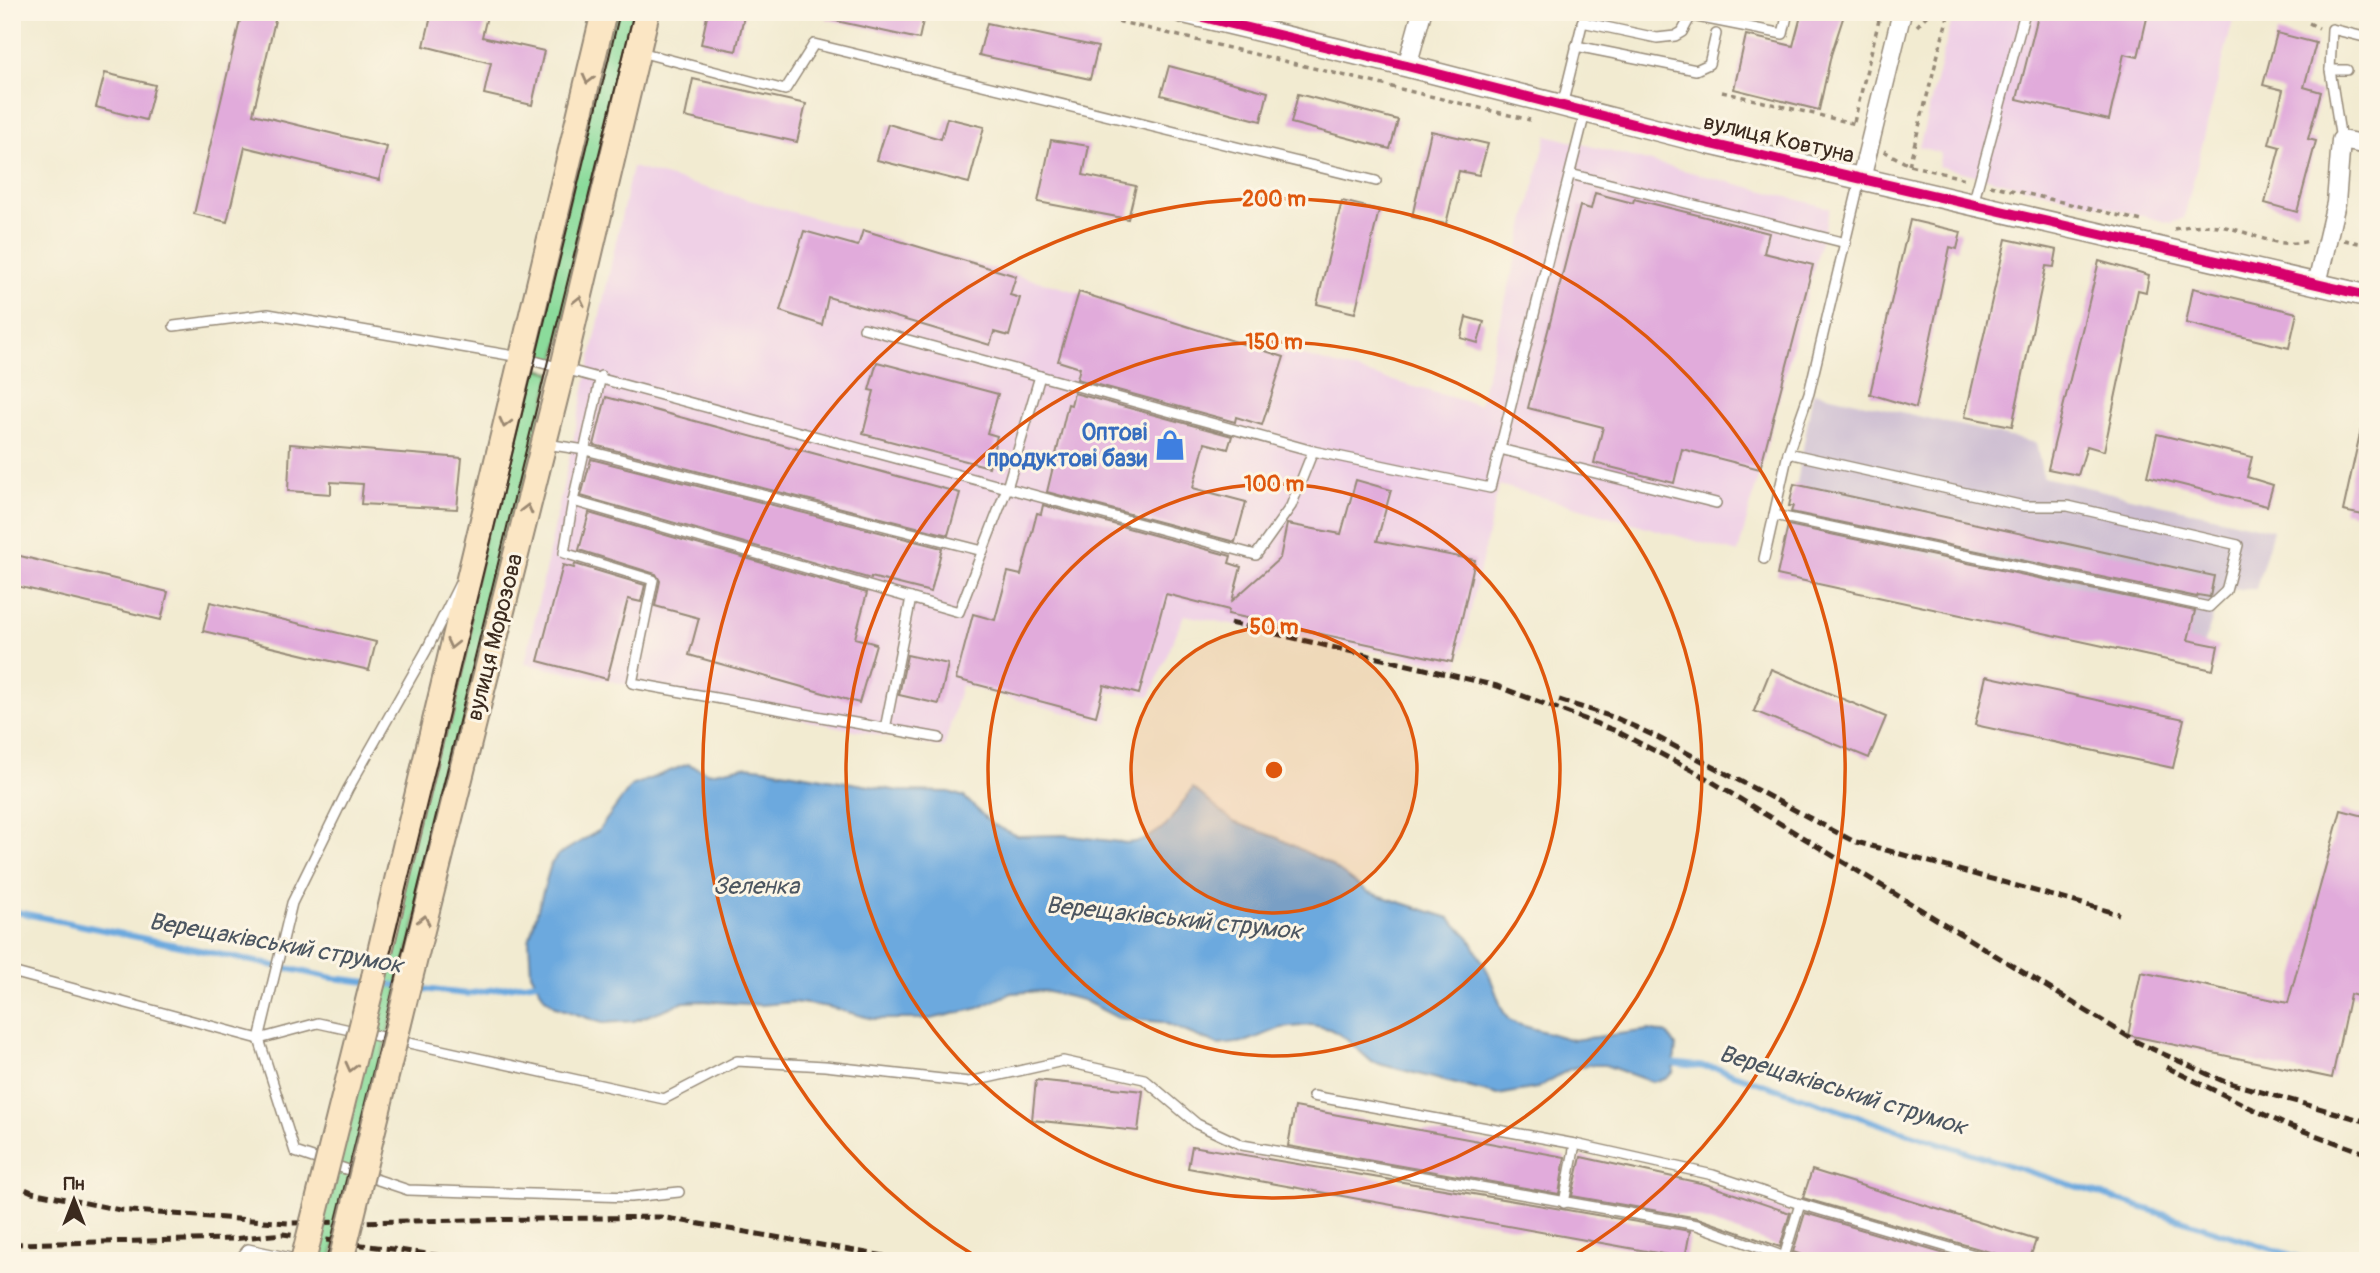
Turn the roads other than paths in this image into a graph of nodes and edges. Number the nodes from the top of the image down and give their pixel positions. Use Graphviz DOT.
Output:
graph roads {
  1 [pos="604,12"];
  2 [pos="647,12"];
  3 [pos="1182,12"];
  4 [pos="1422,12"];
  5 [pos="1788,12"];
  6 [pos="1902,12"];
  7 [pos="1692,14"];
  8 [pos="2024,16"];
  9 [pos="1583,17"];
  10 [pos="1716,34"];
  11 [pos="2368,38"];
  12 [pos="1576,46"];
  13 [pos="638,52"];
  14 [pos="1407,65"];
  15 [pos="2330,70"];
  16 [pos="2347,70"];
  17 [pos="1562,106"];
  18 [pos="1586,112"];
  19 [pos="2341,139"];
  20 [pos="2368,145"];
  21 [pos="1570,174"];
  22 [pos="1861,179"];
  23 [pos="1376,181"];
  24 [pos="1973,204"];
  25 [pos="1846,243"];
  26 [pos="2317,284"];
  27 [pos="2368,296"];
  28 [pos="174,326"];
  29 [pos="864,328"];
  30 [pos="520,357"];
  31 [pos="563,367"];
  32 [pos="601,376"];
  33 [pos="1041,376"];
  34 [pos="544,444"];
  35 [pos="1500,449"];
  36 [pos="585,450"];
  37 [pos="1313,451"];
  38 [pos="1788,453"];
  39 [pos="1007,488"];
  40 [pos="573,501"];
  41 [pos="1716,503"];
  42 [pos="1774,515"];
  43 [pos="983,551"];
  44 [pos="1764,559"];
  45 [pos="470,565"];
  46 [pos="911,598"];
  47 [pos="885,729"];
  48 [pos="939,738"];
  49 [pos="12,972"];
  50 [pos="259,1039"];
  51 [pos="1313,1096"];
  52 [pos="1575,1144"];
  53 [pos="679,1192"];
  54 [pos="1564,1203"];
  55 [pos="1800,1205"];
  56 [pos="1784,1257"];
  57 [pos="238,1261"];
  58 [pos="302,1261"];
  59 [pos="341,1261"];
  60 [pos="1796,1261"];
  61 [pos="1995,1261"];
  1 -- 30 [label="main road, вулиця Морозова, one-way"];
  2 -- 13 [label="main road, вулиця Морозова"];
  3 -- 14 [label="street, вулиця Ковтуна"];
  4 -- 14 [label="street"];
  5 -- 7 [label="lane"];
  6 -- 22 [label="street"];
  7 -- 9 [label="lane"];
  8 -- 24 [label="lane"];
  9 -- 12 [label="lane"];
  10 -- 12 [label="lane"];
  11 -- 15 [label="lane"];
  12 -- 17 [label="lane"];
  13 -- 23 [label="lane"];
  31 -- 13 [label="main road, вулиця Морозова, one-way"];
  14 -- 17 [label="street, вулиця Ковтуна"];
  15 -- 16 [label="lane"];
  15 -- 19 [label="lane"];
  17 -- 18 [label="street, вулиця Ковтуна"];
  18 -- 21 [label="lane"];
  18 -- 22 [label="street, вулиця Ковтуна"];
  19 -- 20 [label="street"];
  19 -- 26 [label="street"];
  21 -- 25 [label="lane"];
  21 -- 35 [label="lane"];
  22 -- 24 [label="street, вулиця Ковтуна"];
  22 -- 25 [label="lane"];
  24 -- 26 [label="street, вулиця Ковтуна"];
  25 -- 38 [label="lane"];
  26 -- 27 [label="street, вулиця Ковтуна"];
  28 -- 30 [label="lane"];
  29 -- 33 [label="lane"];
  30 -- 31 [label="lane"];
  30 -- 45 [label="main road, вулиця Морозова, one-way"];
  31 -- 32 [label="lane"];
  31 -- 34 [label="main road, вулиця Морозова"];
  32 -- 36 [label="lane"];
  32 -- 39 [label="lane"];
  33 -- 37 [label="lane"];
  33 -- 39 [label="lane"];
  34 -- 36 [label="lane"];
  59 -- 34 [label="main road, вулиця Морозова, one-way, bridge"];
  35 -- 37 [label="lane"];
  35 -- 41 [label="lane"];
  36 -- 40 [label="lane"];
  36 -- 43 [label="lane"];
  37 -- 39 [label="lane"];
  38 -- 42 [label="lane"];
  38 -- 42 [label="lane"];
  39 -- 43 [label="lane"];
  40 -- 46 [label="lane"];
  40 -- 47 [label="lane"];
  42 -- 44 [label="lane"];
  43 -- 46 [label="lane"];
  45 -- 50 [label="lane"];
  45 -- 58 [label="main road, вулиця Морозова, one-way, bridge"];
  46 -- 47 [label="lane"];
  47 -- 48 [label="lane"];
  49 -- 50 [label="lane"];
  50 -- 53 [label="lane"];
  50 -- 54 [label="lane"];
  51 -- 52 [label="lane"];
  52 -- 54 [label="lane"];
  52 -- 55 [label="lane"];
  54 -- 56 [label="lane"];
  55 -- 56 [label="lane"];
  55 -- 61 [label="lane"];
  56 -- 60 [label="lane"];
  57 -- 58 [label="lane"];
}
